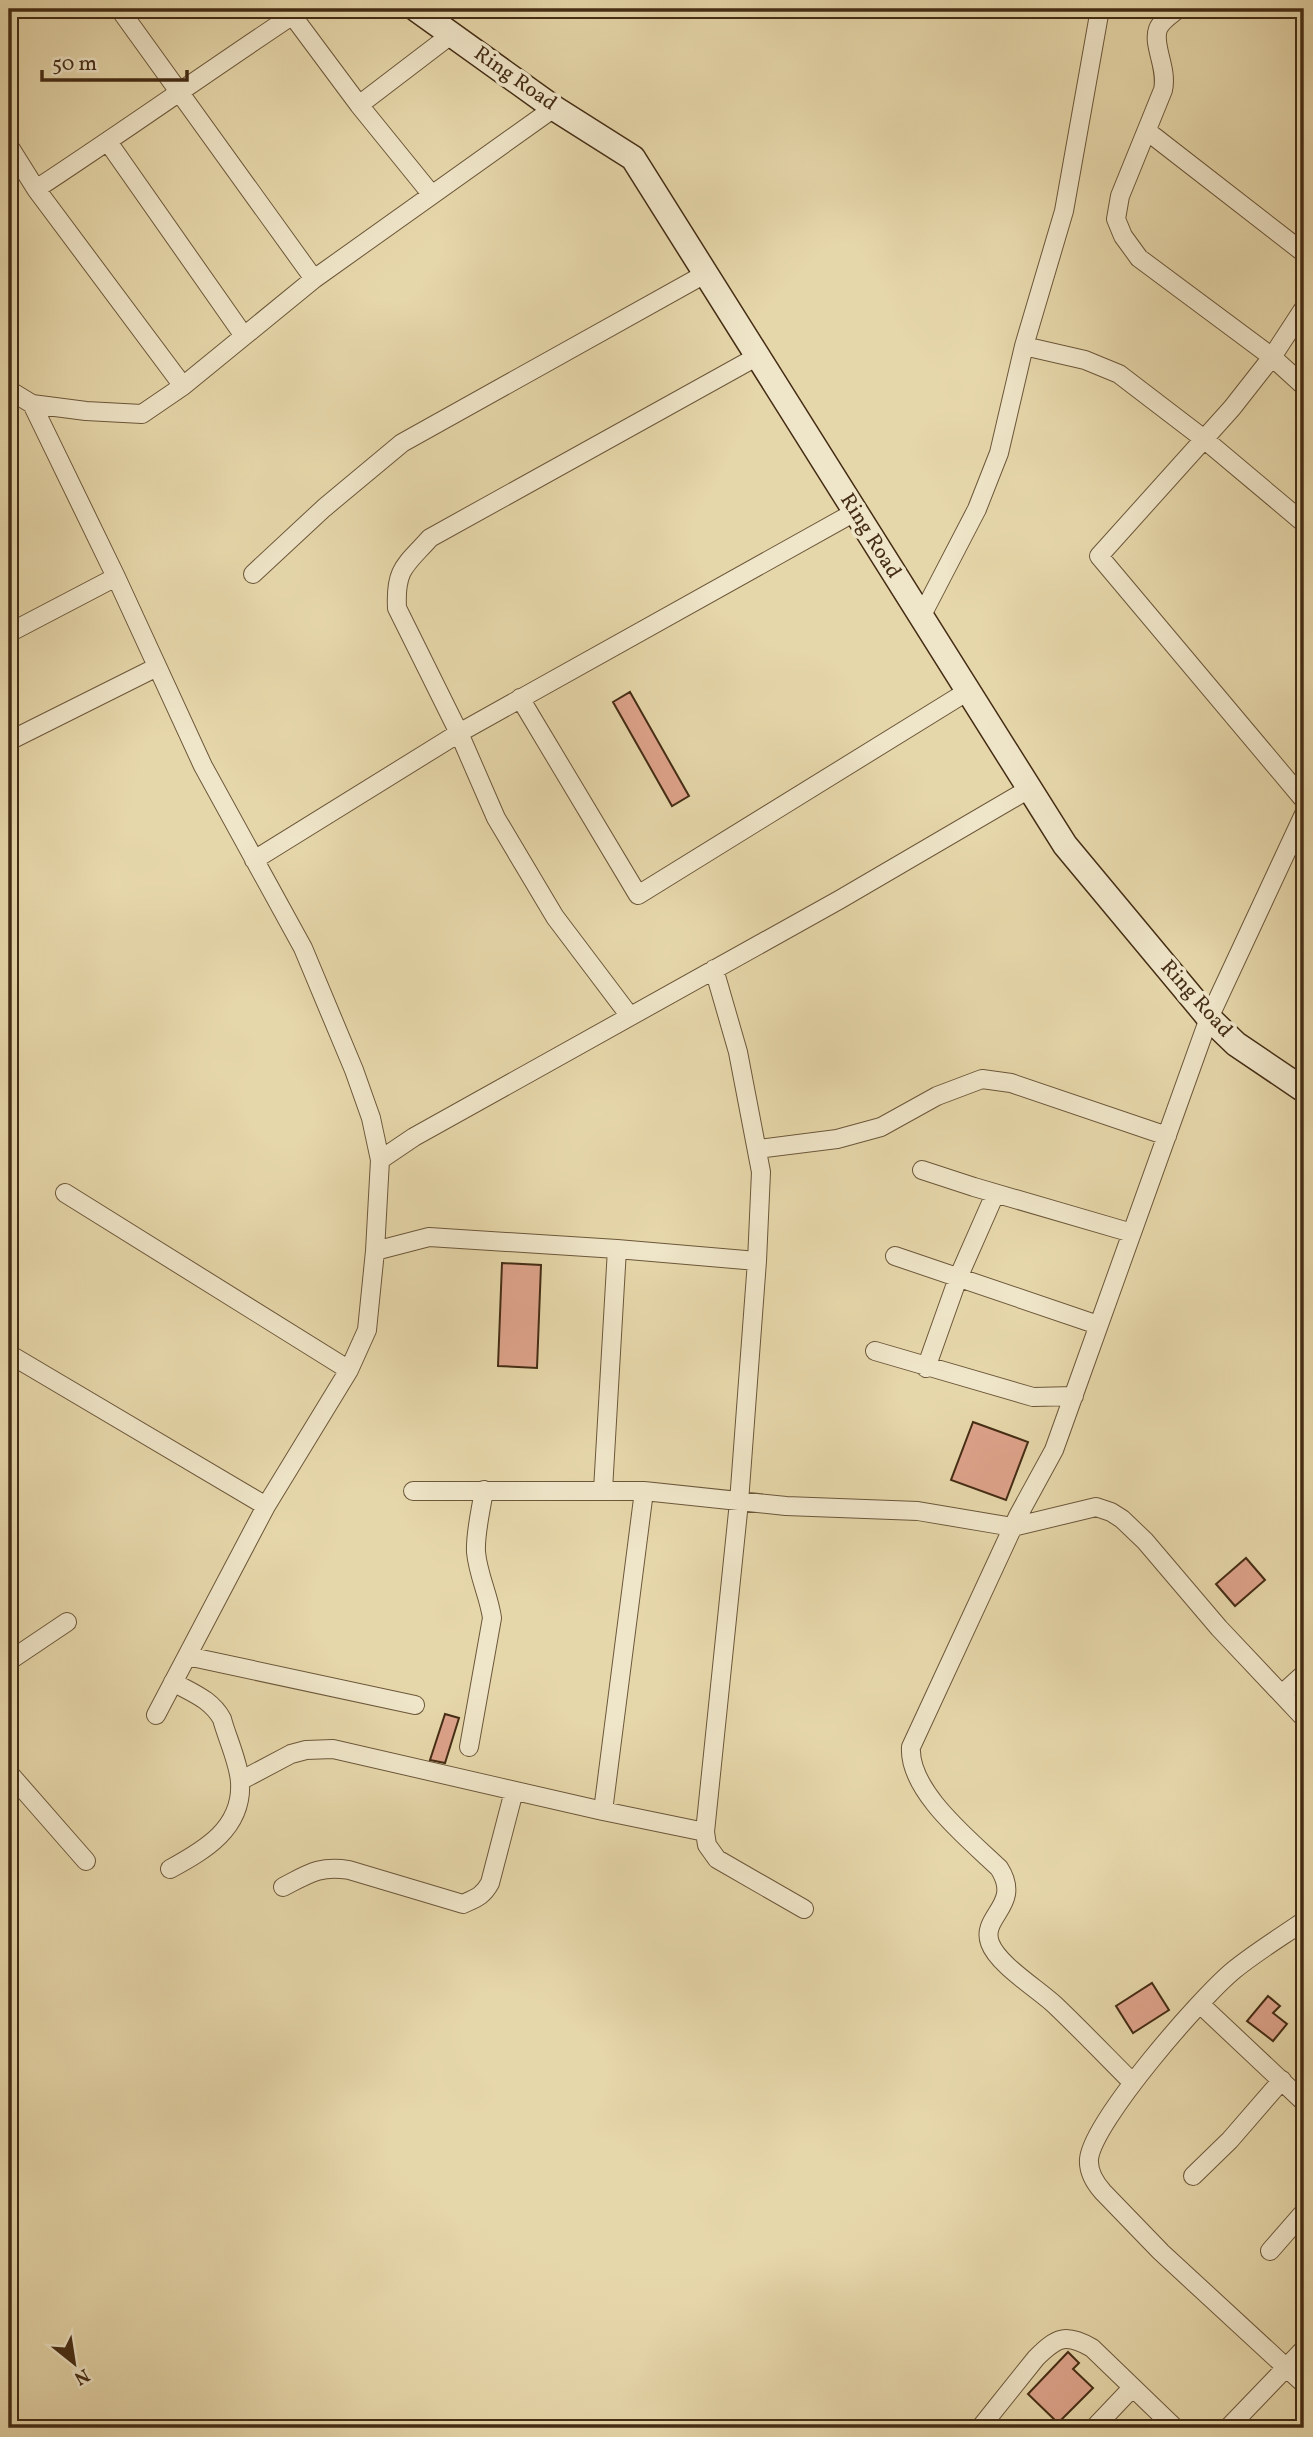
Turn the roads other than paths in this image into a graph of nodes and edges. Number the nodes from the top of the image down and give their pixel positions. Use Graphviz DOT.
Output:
graph roads {
  1 [pos="416,9"];
  2 [pos="1100,9"];
  3 [pos="1178,9"];
  4 [pos="297,12"];
  5 [pos="122,14"];
  6 [pos="452,34"];
  7 [pos="179,95"];
  8 [pos="359,105"];
  9 [pos="554,108"];
  10 [pos="1147,131"];
  11 [pos="108,142"];
  12 [pos="9,146"];
  13 [pos="36,189"];
  14 [pos="432,195"];
  15 [pos="1304,253"];
  16 [pos="705,274"];
  17 [pos="314,279"];
  18 [pos="1304,308"];
  19 [pos="244,336"];
  20 [pos="1024,346"];
  21 [pos="758,356"];
  22 [pos="1272,357"];
  23 [pos="183,386"];
  24 [pos="1304,386"];
  25 [pos="9,390"];
  26 [pos="33,404"];
  27 [pos="1204,439"];
  28 [pos="855,512"];
  29 [pos="1304,523"];
  30 [pos="253,574"];
  31 [pos="116,577"];
  32 [pos="921,617"];
  33 [pos="9,633"];
  34 [pos="157,667"];
  35 [pos="968,691"];
  36 [pos="520,698"];
  37 [pos="459,733"];
  38 [pos="9,741"];
  39 [pos="1029,789"];
  40 [pos="1304,800"];
  41 [pos="1304,814"];
  42 [pos="1300,836"];
  43 [pos="254,860"];
  44 [pos="714,969"];
  45 [pos="629,1015"];
  46 [pos="1209,1017"];
  47 [pos="1304,1090"];
  48 [pos="1167,1136"];
  49 [pos="758,1149"];
  50 [pos="380,1160"];
  51 [pos="922,1170"];
  52 [pos="65,1192"];
  53 [pos="995,1194"];
  54 [pos="1132,1233"];
  55 [pos="617,1249"];
  56 [pos="375,1251"];
  57 [pos="895,1256"];
  58 [pos="758,1261"];
  59 [pos="958,1278"];
  60 [pos="1098,1325"];
  61 [pos="875,1352"];
  62 [pos="9,1354"];
  63 [pos="926,1368"];
  64 [pos="349,1370"];
  65 [pos="1074,1396"];
  66 [pos="484,1490"];
  67 [pos="603,1490"];
  68 [pos="413,1491"];
  69 [pos="644,1491"];
  70 [pos="738,1502"];
  71 [pos="266,1506"];
  72 [pos="1013,1527"];
  73 [pos="67,1622"];
  74 [pos="12,1653"];
  75 [pos="187,1656"];
  76 [pos="1304,1674"];
  77 [pos="173,1682"];
  78 [pos="1282,1694"];
  79 [pos="415,1704"];
  80 [pos="156,1714"];
  81 [pos="1304,1718"];
  82 [pos="469,1747"];
  83 [pos="9,1775"];
  84 [pos="240,1781"];
  85 [pos="514,1791"];
  86 [pos="603,1811"];
  87 [pos="705,1832"];
  88 [pos="86,1861"];
  89 [pos="170,1869"];
  90 [pos="283,1887"];
  91 [pos="804,1909"];
  92 [pos="1304,1921"];
  93 [pos="1200,2004"];
  94 [pos="1282,2080"];
  95 [pos="1133,2083"];
  96 [pos="1304,2102"];
  97 [pos="1193,2176"];
  98 [pos="1304,2212"];
  99 [pos="1270,2250"];
  100 [pos="1304,2349"];
  101 [pos="1287,2367"];
  102 [pos="1304,2384"];
  103 [pos="1132,2388"];
  104 [pos="980,2428"];
  105 [pos="1094,2428"];
  106 [pos="1175,2428"];
  107 [pos="1228,2428"];
  1 -- 6 [label="main road, Ring Road"];
  2 -- 20 [label="street"];
  3 -- 10 [label="street"];
  4 -- 7 [label="street"];
  4 -- 8 [label="street"];
  5 -- 7 [label="street"];
  6 -- 8 [label="street"];
  6 -- 9 [label="main road, Ring Road"];
  7 -- 11 [label="street"];
  7 -- 17 [label="street"];
  8 -- 14 [label="street"];
  9 -- 14 [label="street"];
  9 -- 16 [label="main road, Ring Road"];
  10 -- 15 [label="street"];
  10 -- 22 [label="street"];
  11 -- 13 [label="street"];
  11 -- 19 [label="street"];
  12 -- 13 [label="street"];
  13 -- 23 [label="street"];
  14 -- 17 [label="street"];
  16 -- 21 [label="main road, Ring Road"];
  16 -- 30 [label="street"];
  17 -- 19 [label="street"];
  18 -- 22 [label="street"];
  19 -- 23 [label="street"];
  20 -- 27 [label="street"];
  20 -- 32 [label="street"];
  21 -- 28 [label="main road, Ring Road"];
  21 -- 37 [label="street"];
  22 -- 24 [label="street"];
  22 -- 27 [label="street"];
  23 -- 26 [label="street"];
  25 -- 26 [label="street"];
  26 -- 31 [label="street"];
  27 -- 29 [label="street"];
  27 -- 40 [label="street"];
  28 -- 32 [label="main road, Ring Road"];
  28 -- 36 [label="street"];
  31 -- 33 [label="street"];
  31 -- 34 [label="street"];
  32 -- 35 [label="main road, Ring Road"];
  34 -- 38 [label="street"];
  34 -- 43 [label="street"];
  35 -- 36 [label="street"];
  35 -- 39 [label="main road, Ring Road"];
  36 -- 37 [label="street"];
  37 -- 43 [label="street"];
  37 -- 45 [label="street"];
  39 -- 44 [label="street"];
  39 -- 46 [label="main road, Ring Road"];
  41 -- 42 [label="street"];
  42 -- 46 [label="street"];
  43 -- 50 [label="street"];
  44 -- 45 [label="street"];
  44 -- 49 [label="street"];
  45 -- 50 [label="street"];
  46 -- 47 [label="main road, Ring Road"];
  46 -- 48 [label="street"];
  48 -- 49 [label="street"];
  48 -- 54 [label="street"];
  49 -- 58 [label="street"];
  50 -- 56 [label="street"];
  51 -- 53 [label="street"];
  52 -- 64 [label="street"];
  53 -- 54 [label="street"];
  53 -- 59 [label="street"];
  54 -- 60 [label="street"];
  55 -- 56 [label="street"];
  55 -- 58 [label="street"];
  55 -- 67 [label="street"];
  56 -- 64 [label="street"];
  57 -- 59 [label="street"];
  58 -- 70 [label="street"];
  59 -- 60 [label="street"];
  59 -- 63 [label="street"];
  60 -- 65 [label="street"];
  61 -- 63 [label="street"];
  62 -- 71 [label="street"];
  63 -- 65 [label="street"];
  64 -- 71 [label="street"];
  65 -- 72 [label="street"];
  66 -- 67 [label="street"];
  66 -- 68 [label="street"];
  66 -- 82 [label="street"];
  67 -- 69 [label="street"];
  69 -- 70 [label="street"];
  69 -- 86 [label="street"];
  70 -- 72 [label="street"];
  70 -- 87 [label="street"];
  71 -- 75 [label="street"];
  72 -- 78 [label="street"];
  72 -- 95 [label="street"];
  73 -- 74 [label="street"];
  75 -- 77 [label="street"];
  75 -- 79 [label="street"];
  76 -- 78 [label="street"];
  77 -- 80 [label="street"];
  77 -- 84 [label="street"];
  78 -- 81 [label="street"];
  83 -- 88 [label="street"];
  84 -- 85 [label="street"];
  84 -- 89 [label="street"];
  85 -- 86 [label="street"];
  85 -- 90 [label="street"];
  86 -- 87 [label="street"];
  87 -- 91 [label="street"];
  92 -- 93 [label="street"];
  93 -- 94 [label="street"];
  93 -- 95 [label="street"];
  94 -- 96 [label="street"];
  94 -- 97 [label="street"];
  95 -- 101 [label="street"];
  98 -- 99 [label="street"];
  100 -- 101 [label="street"];
  101 -- 102 [label="street"];
  101 -- 107 [label="street"];
  103 -- 104 [label="street"];
  103 -- 105 [label="street"];
  103 -- 106 [label="street"];
}
